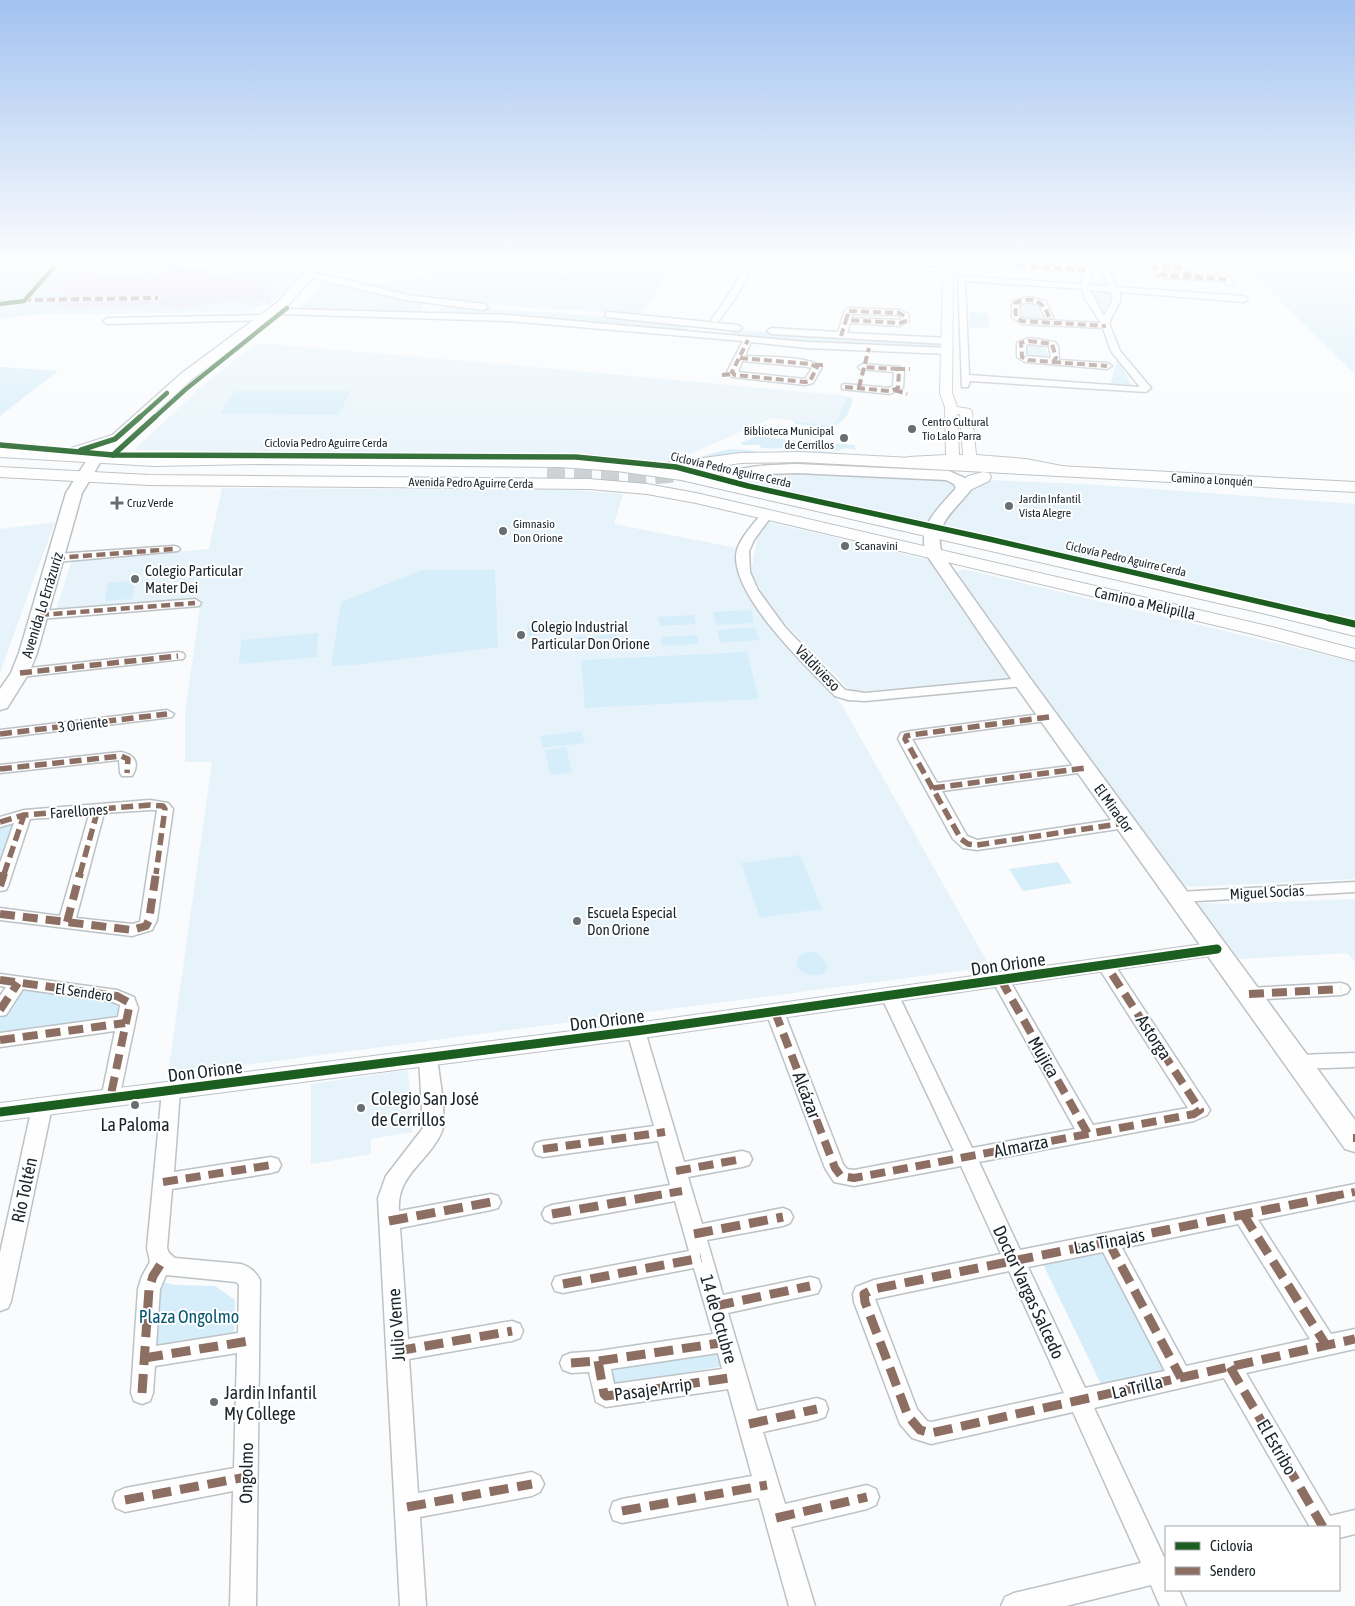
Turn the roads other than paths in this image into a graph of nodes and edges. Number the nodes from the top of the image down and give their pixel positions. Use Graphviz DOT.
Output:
graph roads {
  1 [pos="246,334"];
  2 [pos="251,334"];
  3 [pos="689,334"];
  4 [pos="722,334"];
  5 [pos="814,334"];
  6 [pos="947,334"];
  7 [pos="963,334"];
  8 [pos="1107,334"];
  9 [pos="716,336"];
  10 [pos="841,336"];
  11 [pos="748,340"];
  12 [pos="947,346"];
  13 [pos="869,348"];
  14 [pos="1113,348"];
  15 [pos="740,358"];
  16 [pos="1058,358"];
  17 [pos="1108,363"];
  18 [pos="815,365"];
  19 [pos="826,365"];
  20 [pos="863,367"];
  21 [pos="897,369"];
  22 [pos="910,369"];
  23 [pos="733,374"];
  24 [pos="722,375"];
  25 [pos="807,382"];
  26 [pos="819,384"];
  27 [pos="845,387"];
  28 [pos="860,387"];
  29 [pos="1099,387"];
  30 [pos="895,390"];
  31 [pos="907,394"];
  32 [pos="951,409"];
  33 [pos="115,439"];
  34 [pos="0,452"];
  35 [pos="54,456"];
  36 [pos="102,459"];
  37 [pos="953,459"];
  38 [pos="970,460"];
  39 [pos="896,462"];
  40 [pos="646,469"];
  41 [pos="702,471"];
  42 [pos="0,472"];
  43 [pos="950,476"];
  44 [pos="1072,476"];
  45 [pos="88,477"];
  46 [pos="983,477"];
  47 [pos="547,478"];
  48 [pos="172,480"];
  49 [pos="727,485"];
  50 [pos="1355,487"];
  51 [pos="964,488"];
  52 [pos="1355,495"];
  53 [pos="767,514"];
  54 [pos="930,531"];
  55 [pos="174,549"];
  56 [pos="934,554"];
  57 [pos="56,558"];
  58 [pos="966,561"];
  59 [pos="946,570"];
  60 [pos="195,603"];
  61 [pos="40,615"];
  62 [pos="1355,630"];
  63 [pos="1355,655"];
  64 [pos="178,656"];
  65 [pos="20,673"];
  66 [pos="1023,682"];
  67 [pos="0,704"];
  68 [pos="167,714"];
  69 [pos="1049,717"];
  70 [pos="0,734"];
  71 [pos="1085,768"];
  72 [pos="0,770"];
  73 [pos="128,773"];
  74 [pos="932,788"];
  75 [pos="98,809"];
  76 [pos="24,815"];
  77 [pos="0,822"];
  78 [pos="1125,823"];
  79 [pos="0,886"];
  80 [pos="1355,887"];
  81 [pos="1179,897"];
  82 [pos="0,914"];
  83 [pos="66,922"];
  84 [pos="1217,950"];
  85 [pos="1106,965"];
  86 [pos="0,980"];
  87 [pos="1001,980"];
  88 [pos="18,983"];
  89 [pos="1341,990"];
  90 [pos="1249,994"];
  91 [pos="890,996"];
  92 [pos="0,1010"];
  93 [pos="775,1012"];
  94 [pos="125,1023"];
  95 [pos="636,1031"];
  96 [pos="0,1040"];
  97 [pos="428,1058"];
  98 [pos="1355,1060"];
  99 [pos="1298,1062"];
  100 [pos="171,1091"];
  101 [pos="110,1099"];
  102 [pos="42,1107"];
  103 [pos="1200,1110"];
  104 [pos="0,1112"];
  105 [pos="665,1132"];
  106 [pos="1088,1134"];
  107 [pos="1354,1139"];
  108 [pos="543,1149"];
  109 [pos="967,1157"];
  110 [pos="742,1159"];
  111 [pos="272,1165"];
  112 [pos="842,1176"];
  113 [pos="679,1181"];
  114 [pos="163,1182"];
  115 [pos="1355,1192"];
  116 [pos="491,1202"];
  117 [pos="552,1214"];
  118 [pos="1243,1214"];
  119 [pos="784,1217"];
  120 [pos="389,1221"];
  121 [pos="694,1234"];
  122 [pos="1108,1241"];
  123 [pos="702,1258"];
  124 [pos="1014,1260"];
  125 [pos="162,1262"];
  126 [pos="563,1284"];
  127 [pos="810,1286"];
  128 [pos="0,1301"];
  129 [pos="715,1306"];
  130 [pos="512,1331"];
  131 [pos="1355,1339"];
  132 [pos="249,1341"];
  133 [pos="727,1342"];
  134 [pos="1326,1345"];
  135 [pos="398,1351"];
  136 [pos="144,1358"];
  137 [pos="598,1361"];
  138 [pos="571,1363"];
  139 [pos="1230,1367"];
  140 [pos="736,1377"];
  141 [pos="1181,1378"];
  142 [pos="142,1393"];
  143 [pos="1080,1400"];
  144 [pos="817,1409"];
  145 [pos="749,1424"];
  146 [pos="920,1430"];
  147 [pos="246,1477"];
  148 [pos="532,1484"];
  149 [pos="767,1485"];
  150 [pos="867,1497"];
  151 [pos="126,1500"];
  152 [pos="407,1507"];
  153 [pos="622,1511"];
  154 [pos="776,1518"];
  155 [pos="1355,1522"];
  156 [pos="1322,1526"];
  157 [pos="1338,1526"];
  158 [pos="1164,1580"];
  159 [pos="1168,1591"];
  160 [pos="1058,1601"];
  161 [pos="244,1606"];
  162 [pos="413,1606"];
  163 [pos="802,1606"];
  164 [pos="1014,1606"];
  165 [pos="1173,1606"];
  1 -- 33 [label="main road, Avenida Lo Errázuriz"];
  2 -- 36 [label="main road, Avenida Lo Errázuriz"];
  3 -- 9 [label="street"];
  4 -- 9 [label="street"];
  5 -- 10 [label="street"];
  6 -- 12 [label="street"];
  7 -- 29 [label="street"];
  8 -- 14 [label="street"];
  9 -- 11 [label="street"];
  10 -- 12 [label="street"];
  11 -- 13 [label="street"];
  11 -- 15 [label="street"];
  12 -- 13 [label="street"];
  12 -- 32 [label="street"];
  13 -- 20 [label="street"];
  14 -- 17 [label="street"];
  14 -- 29 [label="street"];
  15 -- 18 [label="street"];
  15 -- 23 [label="street"];
  16 -- 17 [label="street"];
  17 -- 29 [label="street"];
  18 -- 19 [label="street"];
  18 -- 25 [label="street"];
  20 -- 21 [label="street"];
  20 -- 28 [label="street"];
  21 -- 22 [label="street"];
  21 -- 30 [label="street"];
  23 -- 24 [label="street"];
  23 -- 25 [label="street"];
  25 -- 26 [label="street"];
  27 -- 28 [label="street"];
  28 -- 30 [label="street"];
  30 -- 31 [label="street"];
  32 -- 37 [label="street"];
  32 -- 38 [label="street"];
  33 -- 35 [label="main road"];
  33 -- 36 [label="main road, Avenida Lo Errázuriz"];
  34 -- 35 [label="main road, Avenida Pedro Aguirre Cerda"];
  35 -- 36 [label="main road, Avenida Pedro Aguirre Cerda"];
  36 -- 40 [label="main road, Avenida Pedro Aguirre Cerda"];
  36 -- 45 [label="main road, Avenida Lo Errázuriz"];
  37 -- 38 [label="street, Camino a Lonquén"];
  37 -- 39 [label="street, Camino a Lonquén"];
  38 -- 44 [label="street, Camino a Lonquén"];
  39 -- 40 [label="main road, Camino a Lonquén"];
  39 -- 44 [label="main road, Camino a Lonquén"];
  40 -- 49 [label="main road, Avenida Pedro Aguirre Cerda"];
  41 -- 44 [label="main road"];
  42 -- 45 [label="main road, Avenida Pedro Aguirre Cerda"];
  43 -- 46 [label="main road"];
  43 -- 49 [label="main road"];
  43 -- 51 [label="main road"];
  44 -- 46 [label="main road"];
  44 -- 50 [label="main road, Camino a Lonquén"];
  44 -- 52 [label="main road, Camino a Lonquén"];
  45 -- 48 [label="main road, Avenida Pedro Aguirre Cerda"];
  45 -- 57 [label="main road, Avenida Lo Errázuriz"];
  46 -- 51 [label="main road"];
  47 -- 48 [label="main road"];
  48 -- 53 [label="main road, Avenida Pedro Aguirre Cerda"];
  49 -- 54 [label="main road, Avenida Pedro Aguirre Cerda"];
  51 -- 54 [label="main road"];
  53 -- 56 [label="main road, Avenida Pedro Aguirre Cerda"];
  53 -- 66 [label="street, Valdivieso"];
  54 -- 56 [label="main road, El Mirador"];
  54 -- 62 [label="main road, Camino a Melipilla"];
  55 -- 57 [label="street"];
  56 -- 58 [label="main road, Camino a Melipilla"];
  56 -- 59 [label="main road, El Mirador"];
  57 -- 61 [label="main road, Avenida Lo Errázuriz"];
  58 -- 59 [label="main road"];
  58 -- 63 [label="main road, Camino a Melipilla"];
  59 -- 66 [label="main road, El Mirador"];
  60 -- 61 [label="street"];
  61 -- 65 [label="main road, Avenida Lo Errázuriz"];
  64 -- 65 [label="street"];
  65 -- 67 [label="main road, Avenida Lo Errázuriz"];
  66 -- 69 [label="main road, El Mirador"];
  68 -- 70 [label="street, 3 Oriente"];
  69 -- 71 [label="main road, El Mirador"];
  69 -- 74 [label="street"];
  71 -- 74 [label="street"];
  71 -- 78 [label="main road, El Mirador"];
  72 -- 73 [label="street"];
  74 -- 78 [label="street"];
  75 -- 76 [label="street, Farellones"];
  75 -- 83 [label="street"];
  75 -- 83 [label="street, Farellones"];
  76 -- 77 [label="street, Farellones"];
  76 -- 79 [label="street"];
  78 -- 81 [label="main road, El Mirador"];
  80 -- 81 [label="street, Miguel Socías"];
  81 -- 84 [label="main road, El Mirador"];
  82 -- 83 [label="street"];
  84 -- 85 [label="street, Don Orione"];
  84 -- 90 [label="main road, El Mirador"];
  85 -- 87 [label="street, Don Orione"];
  85 -- 103 [label="street, Astorga"];
  86 -- 88 [label="street, El Sendero"];
  87 -- 91 [label="street, Don Orione"];
  87 -- 106 [label="street, Mujica"];
  88 -- 92 [label="street"];
  88 -- 94 [label="street, El Sendero"];
  89 -- 90 [label="street"];
  90 -- 99 [label="main road, El Mirador"];
  91 -- 93 [label="street, Don Orione"];
  91 -- 109 [label="street, Doctor Vargas Salcedo"];
  93 -- 95 [label="street, Don Orione"];
  93 -- 112 [label="street, Alcázar"];
  94 -- 96 [label="street"];
  94 -- 101 [label="street, El Sendero"];
  95 -- 97 [label="street, Don Orione"];
  95 -- 105 [label="street, 14 de Octubre"];
  97 -- 100 [label="street, Don Orione"];
  97 -- 120 [label="street, Julio Verne"];
  98 -- 99 [label="street"];
  99 -- 107 [label="main road, El Mirador"];
  100 -- 101 [label="street, Don Orione"];
  100 -- 114 [label="street"];
  101 -- 102 [label="street, Don Orione"];
  102 -- 104 [label="street, Don Orione"];
  102 -- 128 [label="street, Río Toltén"];
  103 -- 106 [label="street, Almarza"];
  105 -- 108 [label="street"];
  105 -- 113 [label="street, 14 de Octubre"];
  106 -- 109 [label="street, Almarza"];
  109 -- 112 [label="street, Almarza"];
  109 -- 124 [label="street, Doctor Vargas Salcedo"];
  110 -- 113 [label="street"];
  111 -- 114 [label="street"];
  113 -- 117 [label="street"];
  113 -- 121 [label="street, 14 de Octubre"];
  114 -- 125 [label="street"];
  115 -- 118 [label="street, Las Tinajas"];
  116 -- 120 [label="street"];
  118 -- 122 [label="street, Las Tinajas"];
  118 -- 134 [label="street"];
  119 -- 121 [label="street"];
  120 -- 135 [label="street, Julio Verne"];
  121 -- 123 [label="street, 14 de Octubre"];
  122 -- 124 [label="street, Las Tinajas"];
  122 -- 141 [label="street"];
  123 -- 126 [label="street"];
  123 -- 129 [label="street, 14 de Octubre"];
  124 -- 143 [label="street, Doctor Vargas Salcedo"];
  124 -- 146 [label="street, Las Tinajas"];
  125 -- 132 [label="street, Ongolmo"];
  125 -- 136 [label="street"];
  127 -- 129 [label="street"];
  129 -- 133 [label="street, 14 de Octubre"];
  130 -- 135 [label="street"];
  131 -- 134 [label="street, La Trilla"];
  132 -- 136 [label="street"];
  132 -- 147 [label="street, Ongolmo"];
  133 -- 137 [label="street"];
  133 -- 140 [label="street, 14 de Octubre"];
  134 -- 139 [label="street, La Trilla"];
  135 -- 152 [label="street, Julio Verne"];
  136 -- 142 [label="street"];
  137 -- 138 [label="street"];
  137 -- 140 [label="street, Pasaje Arrip"];
  139 -- 141 [label="street, La Trilla"];
  139 -- 156 [label="street, El Estribo"];
  140 -- 145 [label="street, 14 de Octubre"];
  141 -- 143 [label="street, La Trilla"];
  143 -- 146 [label="street, La Trilla"];
  143 -- 158 [label="street, Doctor Vargas Salcedo"];
  144 -- 145 [label="street"];
  145 -- 149 [label="street, 14 de Octubre"];
  147 -- 151 [label="street"];
  147 -- 161 [label="street, Ongolmo"];
  148 -- 152 [label="street"];
  149 -- 153 [label="street"];
  149 -- 154 [label="street, 14 de Octubre"];
  150 -- 154 [label="street"];
  152 -- 162 [label="street, Julio Verne"];
  154 -- 163 [label="street, 14 de Octubre"];
  155 -- 157 [label="street"];
  158 -- 160 [label="street"];
  159 -- 165 [label="street, Doctor Vargas Salcedo"];
  160 -- 164 [label="street"];
}
